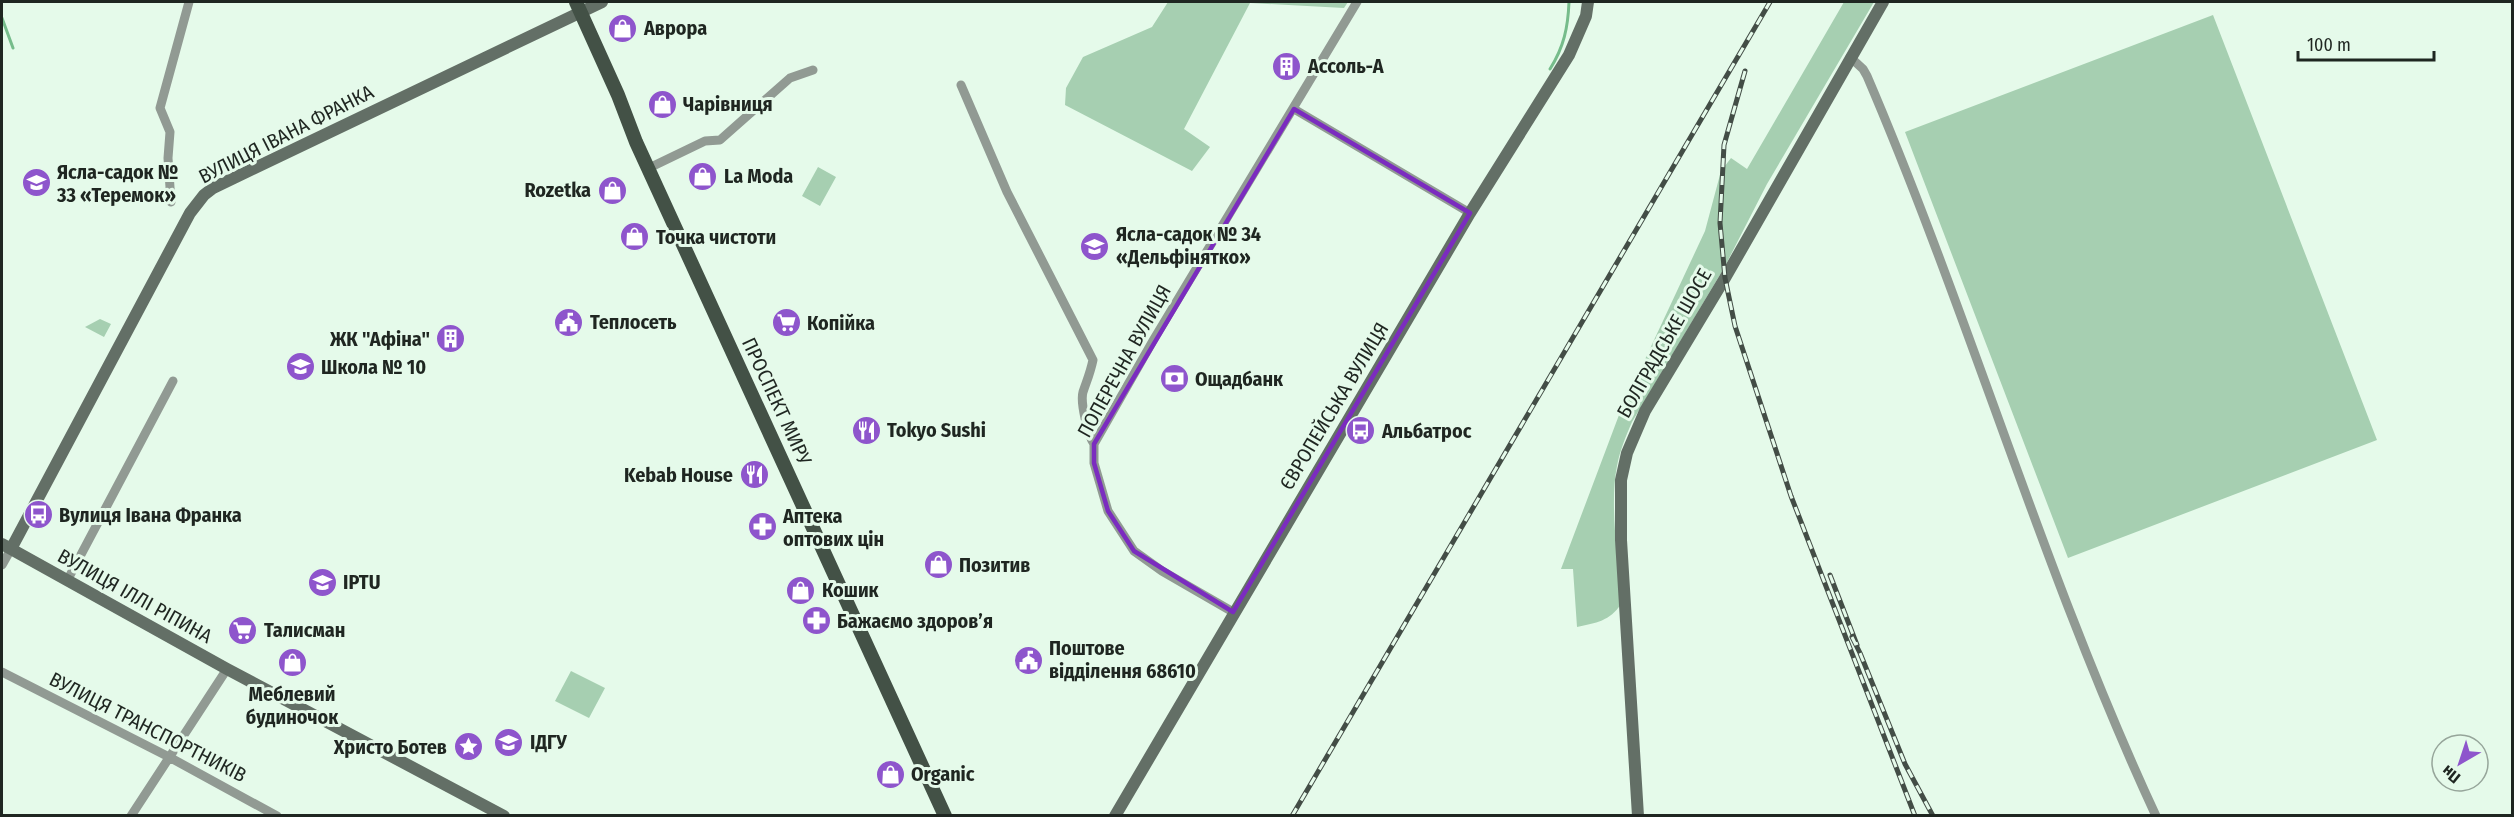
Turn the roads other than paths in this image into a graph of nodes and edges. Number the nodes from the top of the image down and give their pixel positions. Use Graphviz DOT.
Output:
graph roads {
  1 [pos="189,2"];
  2 [pos="602,2"];
  3 [pos="1357,2"];
  4 [pos="1588,2"];
  5 [pos="1882,2"];
  6 [pos="578,7"];
  7 [pos="1850,57"];
  8 [pos="813,70"];
  9 [pos="960,85"];
  10 [pos="1294,109"];
  11 [pos="649,168"];
  12 [pos="171,202"];
  13 [pos="1470,213"];
  14 [pos="173,381"];
  15 [pos="1094,444"];
  16 [pos="6,547"];
  17 [pos="2,566"];
  18 [pos="67,580"];
  19 [pos="1233,612"];
  20 [pos="227,669"];
  21 [pos="2,672"];
  22 [pos="169,757"];
  23 [pos="131,816"];
  24 [pos="277,816"];
  25 [pos="504,816"];
  26 [pos="945,816"];
  27 [pos="1114,816"];
  28 [pos="1638,816"];
  29 [pos="2156,816"];
  1 -- 12 [label="street"];
  2 -- 6 [label="main road, ВУЛИЦЯ ІВАНА ФРАНКА"];
  3 -- 10 [label="street, ПОПЕРЕЧНА ВУЛИЦЯ"];
  4 -- 13 [label="main road, ЄВРОПЕЙСЬКА ВУЛИЦЯ"];
  5 -- 7 [label="main road, БОЛГРАДСЬКЕ ШОСЕ"];
  6 -- 11 [label="main road, ПРОСПЕКТ МИРУ"];
  6 -- 16 [label="main road, ВУЛИЦЯ ІВАНА ФРАНКА"];
  7 -- 28 [label="main road, БОЛГРАДСЬКЕ ШОСЕ"];
  7 -- 29 [label="street"];
  8 -- 11 [label="street"];
  9 -- 15 [label="street"];
  10 -- 13 [label="street"];
  10 -- 15 [label="street, ПОПЕРЕЧНА ВУЛИЦЯ"];
  11 -- 26 [label="main road, ПРОСПЕКТ МИРУ"];
  13 -- 19 [label="main road, ЄВРОПЕЙСЬКА ВУЛИЦЯ"];
  14 -- 18 [label="street"];
  15 -- 19 [label="street, ПОПЕРЕЧНА ВУЛИЦЯ"];
  16 -- 17 [label="street, ВУЛИЦЯ ІВАНА ФРАНКА"];
  16 -- 18 [label="main road, ВУЛИЦЯ ІЛЛІ РІПИНА"];
  18 -- 20 [label="main road, ВУЛИЦЯ ІЛЛІ РІПИНА"];
  19 -- 27 [label="main road, ЄВРОПЕЙСЬКА ВУЛИЦЯ"];
  20 -- 22 [label="street"];
  20 -- 25 [label="main road, ВУЛИЦЯ ІЛЛІ РІПИНА"];
  21 -- 22 [label="street, ВУЛИЦЯ ТРАНСПОРТНИКІВ"];
  22 -- 23 [label="street"];
  22 -- 24 [label="street, ВУЛИЦЯ ТРАНСПОРТНИКІВ"];
}
